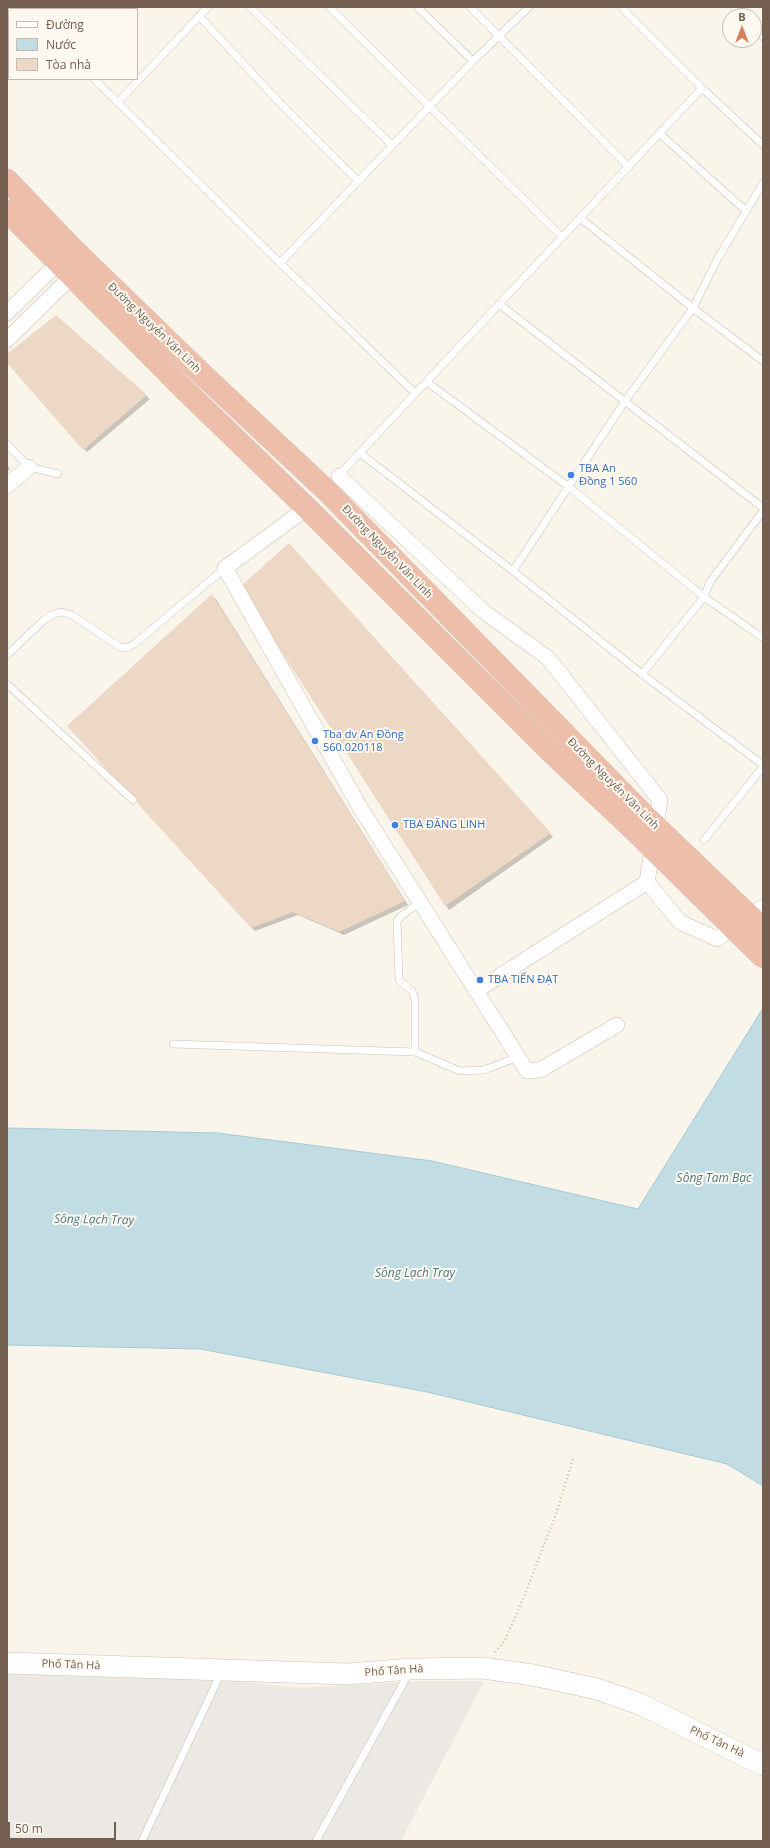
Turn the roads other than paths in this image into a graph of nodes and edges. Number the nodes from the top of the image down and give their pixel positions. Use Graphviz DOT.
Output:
graph roads {
  1 [pos="208,7"];
  2 [pos="250,7"];
  3 [pos="329,7"];
  4 [pos="417,7"];
  5 [pos="470,7"];
  6 [pos="529,7"];
  7 [pos="621,7"];
  8 [pos="199,16"];
  9 [pos="498,36"];
  10 [pos="473,61"];
  11 [pos="95,80"];
  12 [pos="702,88"];
  13 [pos="118,102"];
  14 [pos="430,106"];
  15 [pos="660,134"];
  16 [pos="763,145"];
  17 [pos="392,146"];
  18 [pos="629,167"];
  19 [pos="7,180"];
  20 [pos="358,181"];
  21 [pos="763,183"];
  22 [pos="745,210"];
  23 [pos="7,211"];
  24 [pos="580,218"];
  25 [pos="562,238"];
  26 [pos="72,262"];
  27 [pos="280,263"];
  28 [pos="499,304"];
  29 [pos="693,308"];
  30 [pos="7,313"];
  31 [pos="7,340"];
  32 [pos="763,361"];
  33 [pos="427,382"];
  34 [pos="415,393"];
  35 [pos="625,402"];
  36 [pos="7,444"];
  37 [pos="360,453"];
  38 [pos="29,467"];
  39 [pos="58,474"];
  40 [pos="333,483"];
  41 [pos="7,486"];
  42 [pos="569,487"];
  43 [pos="307,508"];
  44 [pos="763,510"];
  45 [pos="226,568"];
  46 [pos="513,571"];
  47 [pos="704,597"];
  48 [pos="763,638"];
  49 [pos="7,655"];
  50 [pos="642,674"];
  51 [pos="7,684"];
  52 [pos="763,766"];
  53 [pos="133,800"];
  54 [pos="640,823"];
  55 [pos="704,840"];
  56 [pos="647,882"];
  57 [pos="420,902"];
  58 [pos="763,907"];
  59 [pos="763,929"];
  60 [pos="763,957"];
  61 [pos="476,990"];
  62 [pos="617,1025"];
  63 [pos="173,1044"];
  64 [pos="415,1052"];
  65 [pos="518,1057"];
  66 [pos="7,1663"];
  67 [pos="411,1669"];
  68 [pos="222,1670"];
  69 [pos="763,1765"];
  70 [pos="142,1841"];
  71 [pos="316,1841"];
  1 -- 8 [label="lane"];
  2 -- 17 [label="lane"];
  3 -- 14 [label="lane"];
  4 -- 10 [label="lane"];
  5 -- 9 [label="lane"];
  6 -- 9 [label="lane"];
  7 -- 12 [label="lane"];
  8 -- 13 [label="lane"];
  8 -- 20 [label="lane"];
  9 -- 10 [label="lane"];
  9 -- 18 [label="lane"];
  10 -- 14 [label="lane"];
  11 -- 13 [label="lane"];
  12 -- 15 [label="lane"];
  12 -- 16 [label="lane"];
  13 -- 27 [label="lane"];
  14 -- 17 [label="lane"];
  14 -- 25 [label="lane"];
  15 -- 18 [label="lane"];
  15 -- 22 [label="lane"];
  17 -- 20 [label="lane"];
  18 -- 24 [label="lane"];
  19 -- 26 [label="highway, Đường Nguyễn Văn Linh"];
  20 -- 27 [label="lane"];
  21 -- 22 [label="lane"];
  22 -- 29 [label="lane"];
  23 -- 26 [label="highway, Đường Nguyễn Văn Linh"];
  24 -- 25 [label="lane"];
  24 -- 29 [label="lane"];
  25 -- 28 [label="lane"];
  26 -- 30 [label="street"];
  26 -- 31 [label="street"];
  26 -- 40 [label="highway, Đường Nguyễn Văn Linh"];
  26 -- 43 [label="highway, Đường Nguyễn Văn Linh"];
  27 -- 34 [label="lane"];
  28 -- 33 [label="lane"];
  28 -- 35 [label="lane"];
  29 -- 32 [label="lane"];
  29 -- 35 [label="lane"];
  33 -- 34 [label="lane"];
  33 -- 42 [label="lane"];
  34 -- 37 [label="lane"];
  35 -- 42 [label="lane"];
  35 -- 44 [label="lane"];
  36 -- 38 [label="lane"];
  37 -- 40 [label="lane"];
  37 -- 46 [label="lane"];
  38 -- 39 [label="lane"];
  38 -- 41 [label="street"];
  40 -- 54 [label="highway, Đường Nguyễn Văn Linh"];
  40 -- 56 [label="street"];
  42 -- 46 [label="lane"];
  42 -- 47 [label="lane"];
  43 -- 45 [label="street"];
  43 -- 54 [label="highway, Đường Nguyễn Văn Linh"];
  44 -- 47 [label="lane"];
  45 -- 49 [label="lane"];
  45 -- 57 [label="street"];
  46 -- 50 [label="lane"];
  47 -- 48 [label="lane"];
  47 -- 50 [label="lane"];
  50 -- 52 [label="lane"];
  51 -- 53 [label="lane"];
  52 -- 55 [label="lane"];
  54 -- 59 [label="highway, Đường Nguyễn Văn Linh, bridge"];
  54 -- 60 [label="highway, Đường Nguyễn Văn Linh, bridge"];
  56 -- 58 [label="street"];
  56 -- 61 [label="street"];
  57 -- 61 [label="street"];
  57 -- 64 [label="lane"];
  61 -- 65 [label="street"];
  62 -- 65 [label="street"];
  63 -- 64 [label="lane"];
  64 -- 65 [label="lane"];
  66 -- 68 [label="street, Phố Tân Hà"];
  67 -- 68 [label="street, Phố Tân Hà"];
  67 -- 69 [label="street, Phố Tân Hà"];
  67 -- 71 [label="lane"];
  68 -- 70 [label="lane"];
}
